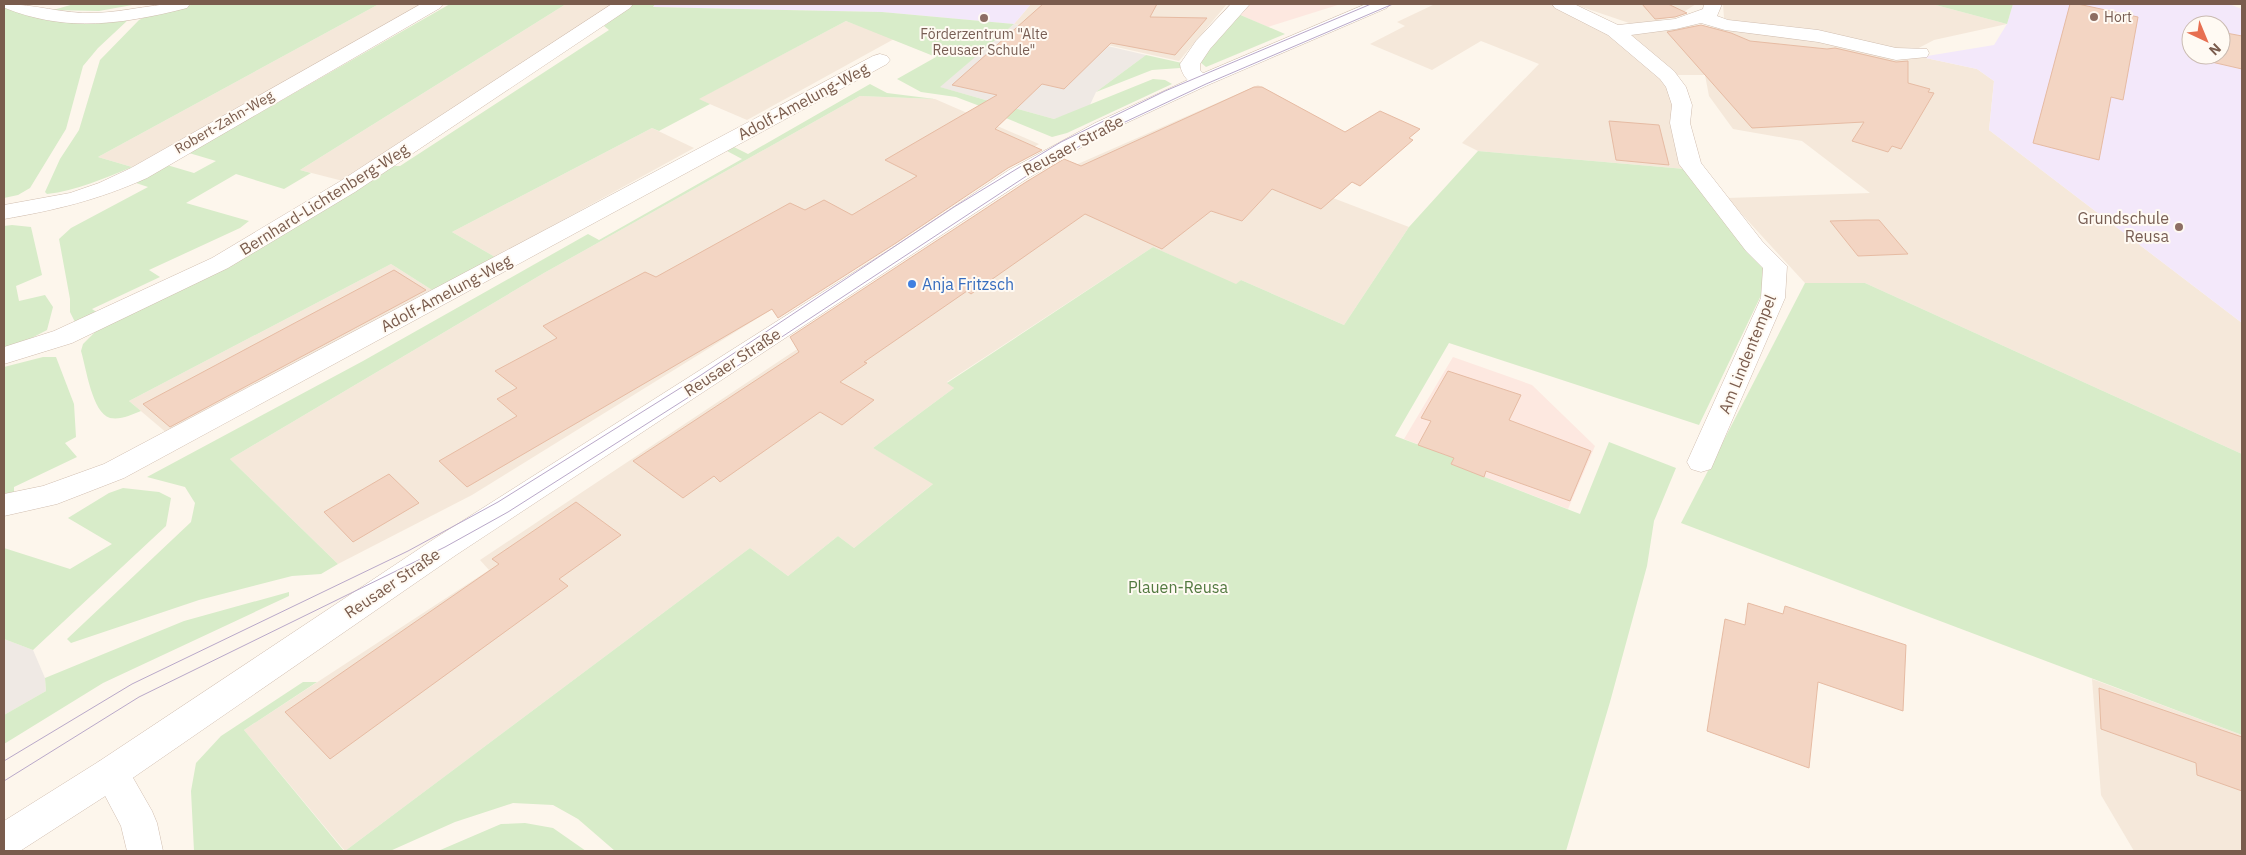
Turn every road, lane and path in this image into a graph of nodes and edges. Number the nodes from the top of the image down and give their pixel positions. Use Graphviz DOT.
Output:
graph roads {
  1 [pos="11,4"];
  2 [pos="181,4"];
  3 [pos="434,4"];
  4 [pos="624,4"];
  5 [pos="1241,4"];
  6 [pos="1381,4"];
  7 [pos="1561,4"];
  8 [pos="1708,10"];
  9 [pos="1615,31"];
  10 [pos="1920,53"];
  11 [pos="880,60"];
  12 [pos="1201,81"];
  13 [pos="4,212"];
  14 [pos="4,356"];
  15 [pos="1701,462"];
  16 [pos="4,505"];
  17 [pos="111,773"];
  18 [pos="4,842"];
  19 [pos="145,851"];
  1 -- 2 [label="street"];
  3 -- 13 [label="street, Robert-Zahn-Weg"];
  4 -- 14 [label="street, Bernhard-Lichtenberg-Weg"];
  5 -- 12 [label="street"];
  6 -- 12 [label="street, Reusaer Straße"];
  7 -- 9 [label="street, Am Lindentempel"];
  8 -- 9 [label="street"];
  8 -- 10 [label="street"];
  9 -- 15 [label="street, Am Lindentempel"];
  11 -- 16 [label="street, Adolf-Amelung-Weg"];
  12 -- 17 [label="street, Reusaer Straße"];
  17 -- 18 [label="street, Reusaer Straße"];
  17 -- 19 [label="street"];
}
